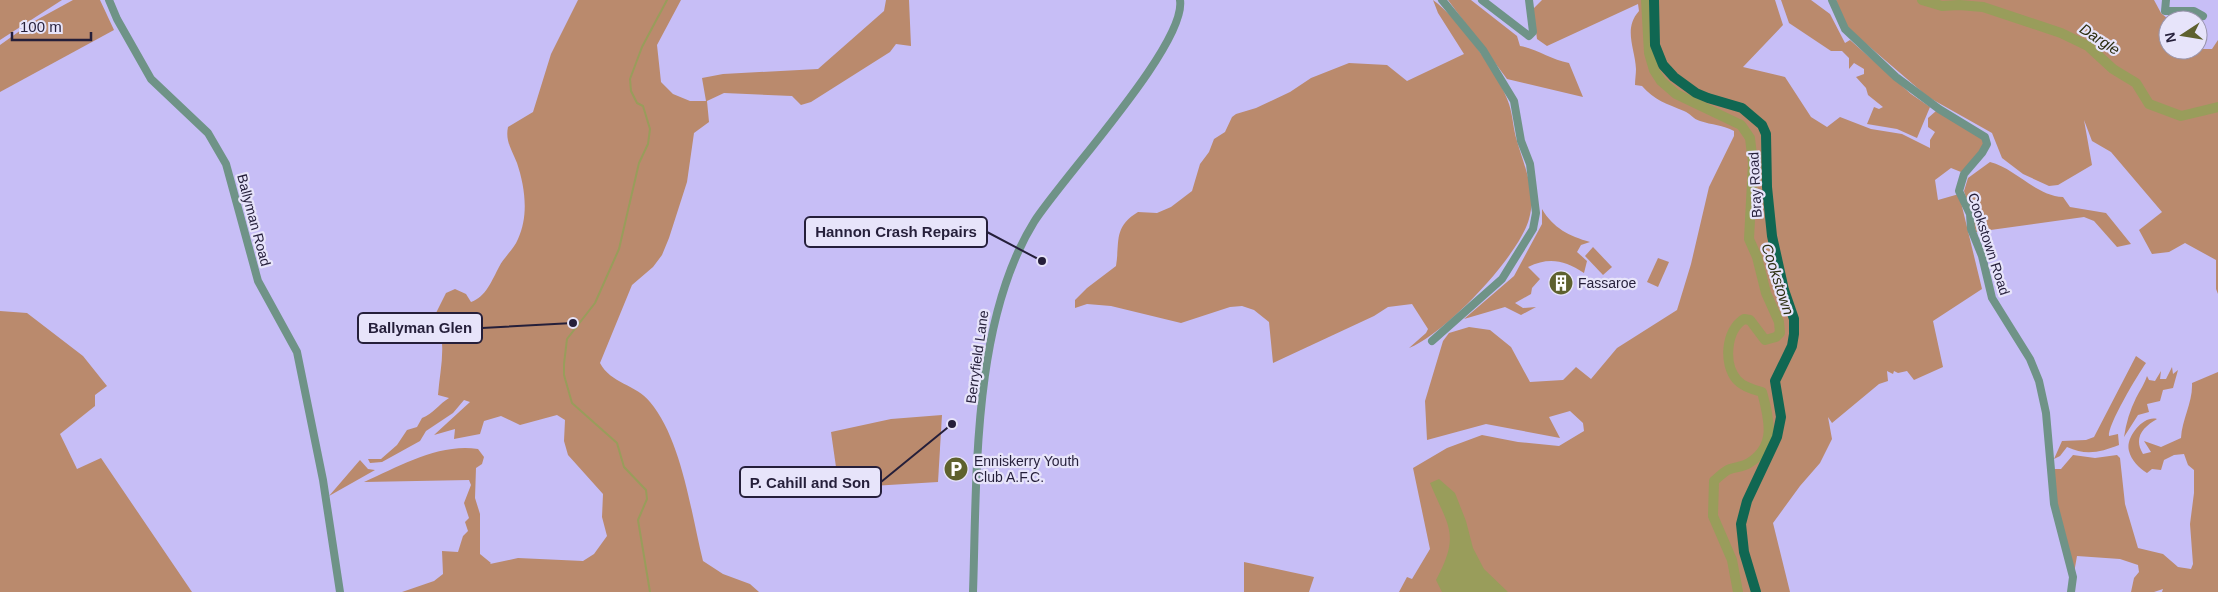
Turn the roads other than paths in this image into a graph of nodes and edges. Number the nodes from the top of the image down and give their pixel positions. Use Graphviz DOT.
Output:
graph roads {
  1 [pos="109,0"];
  2 [pos="1180,0"];
  3 [pos="1442,0"];
  4 [pos="1482,0"];
  5 [pos="1529,0"];
  6 [pos="1654,0"];
  7 [pos="1832,0"];
  8 [pos="1432,340"];
  9 [pos="340,592"];
  10 [pos="973,592"];
  11 [pos="1756,592"];
  12 [pos="2071,592"];
  1 -- 9 [label="street, Ballyman Road"];
  2 -- 10 [label="street, Berryfield Lane"];
  3 -- 8 [label="street"];
  4 -- 5 [label="street"];
  6 -- 11 [label="main road, Bray Road"];
  7 -- 12 [label="street, Cookstown Road"];
}
